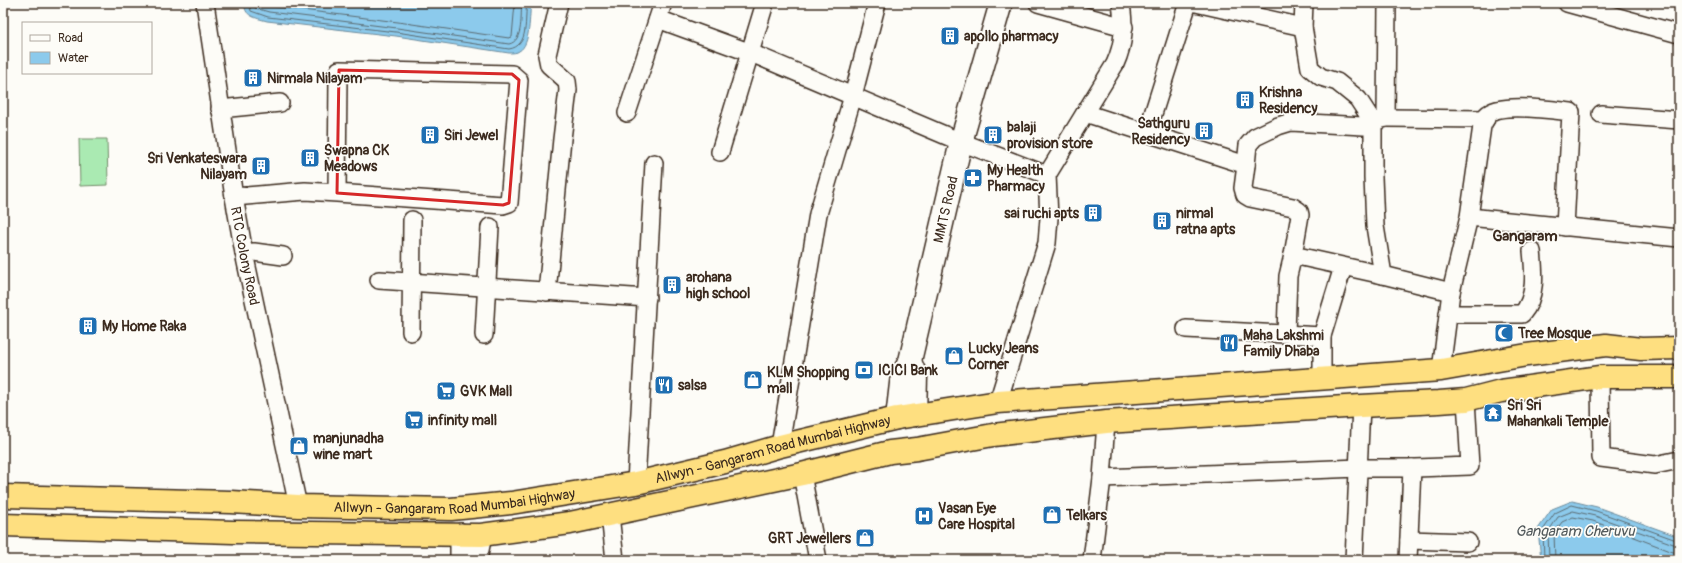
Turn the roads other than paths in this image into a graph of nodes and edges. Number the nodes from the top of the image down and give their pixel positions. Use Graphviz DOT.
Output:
graph roads {
  1 [pos="205,3"];
  2 [pos="560,3"];
  3 [pos="663,3"];
  4 [pos="764,3"];
  5 [pos="877,3"];
  6 [pos="1001,3"];
  7 [pos="1038,3"];
  8 [pos="1121,3"];
  9 [pos="1188,3"];
  10 [pos="1196,3"];
  11 [pos="1304,3"];
  12 [pos="1387,3"];
  13 [pos="1567,3"];
  14 [pos="1587,6"];
  15 [pos="658,20"];
  16 [pos="1124,27"];
  17 [pos="1303,27"];
  18 [pos="1679,34"];
  19 [pos="750,53"];
  20 [pos="853,96"];
  21 [pos="280,103"];
  22 [pos="220,109"];
  23 [pos="627,113"];
  24 [pos="1085,113"];
  25 [pos="1601,114"];
  26 [pos="1486,119"];
  27 [pos="1380,120"];
  28 [pos="1679,120"];
  29 [pos="1147,133"];
  30 [pos="961,142"];
  31 [pos="720,152"];
  32 [pos="654,163"];
  33 [pos="1246,165"];
  34 [pos="1047,175"];
  35 [pos="337,193"];
  36 [pos="234,197"];
  37 [pos="1469,217"];
  38 [pos="412,220"];
  39 [pos="490,227"];
  40 [pos="1565,227"];
  41 [pos="1679,238"];
  42 [pos="1532,251"];
  43 [pos="244,253"];
  44 [pos="1293,255"];
  45 [pos="283,256"];
  46 [pos="1343,267"];
  47 [pos="1383,275"];
  48 [pos="379,280"];
  49 [pos="412,282"];
  50 [pos="486,287"];
  51 [pos="547,292"];
  52 [pos="1451,292"];
  53 [pos="646,298"];
  54 [pos="1448,314"];
  55 [pos="1186,329"];
  56 [pos="411,332"];
  57 [pos="1286,333"];
  58 [pos="484,336"];
  59 [pos="1322,336"];
  60 [pos="1678,343"];
  61 [pos="1441,370"];
  62 [pos="1679,376"];
  63 [pos="1600,377"];
  64 [pos="1322,379"];
  65 [pos="1466,400"];
  66 [pos="998,402"];
  67 [pos="1361,406"];
  68 [pos="906,416"];
  69 [pos="1106,422"];
  70 [pos="780,446"];
  71 [pos="1679,460"];
  72 [pos="1358,468"];
  73 [pos="1412,468"];
  74 [pos="690,470"];
  75 [pos="802,474"];
  76 [pos="666,475"];
  77 [pos="1102,478"];
  78 [pos="636,483"];
  79 [pos="3,496"];
  80 [pos="697,497"];
  81 [pos="672,502"];
  82 [pos="298,506"];
  83 [pos="610,515"];
  84 [pos="3,525"];
  85 [pos="471,535"];
  86 [pos="1409,540"];
  87 [pos="1468,542"];
  88 [pos="461,560"];
  89 [pos="476,560"];
  90 [pos="615,560"];
  91 [pos="818,560"];
  92 [pos="1092,560"];
  93 [pos="1354,560"];
  94 [pos="1408,560"];
  1 -- 22 [label="street, RTC Colony Road"];
  2 -- 51 [label="street"];
  3 -- 15 [label="street"];
  4 -- 19 [label="street"];
  5 -- 20 [label="street"];
  6 -- 30 [label="main road, MMTS Road"];
  7 -- 16 [label="street"];
  8 -- 16 [label="street"];
  9 -- 29 [label="street"];
  10 -- 17 [label="street"];
  11 -- 17 [label="street"];
  12 -- 27 [label="street"];
  13 -- 14 [label="street"];
  14 -- 18 [label="street"];
  15 -- 19 [label="street"];
  15 -- 23 [label="street"];
  16 -- 24 [label="street"];
  17 -- 27 [label="street"];
  19 -- 20 [label="street"];
  19 -- 31 [label="street"];
  20 -- 30 [label="street"];
  20 -- 70 [label="street"];
  21 -- 22 [label="street"];
  22 -- 36 [label="street, RTC Colony Road"];
  24 -- 29 [label="street"];
  24 -- 34 [label="street"];
  25 -- 28 [label="street"];
  26 -- 27 [label="street"];
  26 -- 37 [label="street"];
  26 -- 40 [label="street"];
  27 -- 33 [label="street"];
  27 -- 47 [label="street"];
  29 -- 33 [label="street"];
  30 -- 34 [label="street"];
  30 -- 68 [label="main road, MMTS Road"];
  32 -- 53 [label="street"];
  33 -- 44 [label="street"];
  34 -- 66 [label="street"];
  35 -- 35 [label="street"];
  35 -- 36 [label="street"];
  36 -- 43 [label="street, RTC Colony Road"];
  37 -- 40 [label="street"];
  37 -- 52 [label="street"];
  38 -- 49 [label="street"];
  39 -- 50 [label="street"];
  40 -- 41 [label="street"];
  42 -- 54 [label="street"];
  43 -- 45 [label="street"];
  43 -- 82 [label="street, RTC Colony Road"];
  44 -- 46 [label="street"];
  44 -- 57 [label="street"];
  46 -- 47 [label="street"];
  46 -- 59 [label="street"];
  47 -- 52 [label="street"];
  48 -- 49 [label="street"];
  49 -- 50 [label="street"];
  49 -- 56 [label="street"];
  50 -- 51 [label="street"];
  50 -- 58 [label="street"];
  51 -- 53 [label="street"];
  52 -- 54 [label="street"];
  53 -- 78 [label="street"];
  54 -- 61 [label="street"];
  55 -- 57 [label="street"];
  57 -- 59 [label="street"];
  59 -- 64 [label="street"];
  60 -- 61 [label="highway, Allwyn - Gangaram Road Mumbai Highway"];
  61 -- 64 [label="highway, Allwyn - Gangaram Road Mumbai Highway"];
  62 -- 63 [label="highway, Allwyn - Gangaram Road Mumbai Highway"];
  63 -- 65 [label="highway, Allwyn - Gangaram Road Mumbai Highway"];
  63 -- 71 [label="street"];
  64 -- 66 [label="highway, Allwyn - Gangaram Road Mumbai Highway"];
  65 -- 67 [label="highway, Allwyn - Gangaram Road Mumbai Highway"];
  65 -- 73 [label="street"];
  66 -- 68 [label="highway, Allwyn - Gangaram Road Mumbai Highway"];
  67 -- 69 [label="highway, Allwyn - Gangaram Road Mumbai Highway"];
  67 -- 72 [label="street"];
  68 -- 70 [label="highway, Allwyn - Gangaram Road Mumbai Highway"];
  69 -- 75 [label="highway, Allwyn - Gangaram Road Mumbai Highway"];
  69 -- 77 [label="street"];
  70 -- 74 [label="highway, Allwyn - Gangaram Road Mumbai Highway"];
  72 -- 73 [label="street"];
  72 -- 77 [label="street"];
  72 -- 93 [label="street"];
  73 -- 86 [label="street"];
  74 -- 76 [label="highway, Allwyn - Gangaram Road Mumbai Highway"];
  74 -- 80 [label="highway"];
  75 -- 80 [label="highway, Allwyn - Gangaram Road Mumbai Highway"];
  75 -- 91 [label="street"];
  76 -- 78 [label="highway, Allwyn - Gangaram Road Mumbai Highway"];
  76 -- 81 [label="highway"];
  77 -- 92 [label="street"];
  78 -- 82 [label="highway, Allwyn - Gangaram Road Mumbai Highway"];
  79 -- 82 [label="highway, Allwyn - Gangaram Road Mumbai Highway"];
  80 -- 81 [label="highway, Allwyn - Gangaram Road Mumbai Highway"];
  81 -- 83 [label="highway, Allwyn - Gangaram Road Mumbai Highway"];
  83 -- 85 [label="highway, Allwyn - Gangaram Road Mumbai Highway"];
  83 -- 90 [label="street"];
  84 -- 85 [label="highway, Allwyn - Gangaram Road Mumbai Highway"];
  85 -- 88 [label="street"];
  85 -- 89 [label="street"];
  86 -- 87 [label="street"];
  86 -- 94 [label="street"];
}
